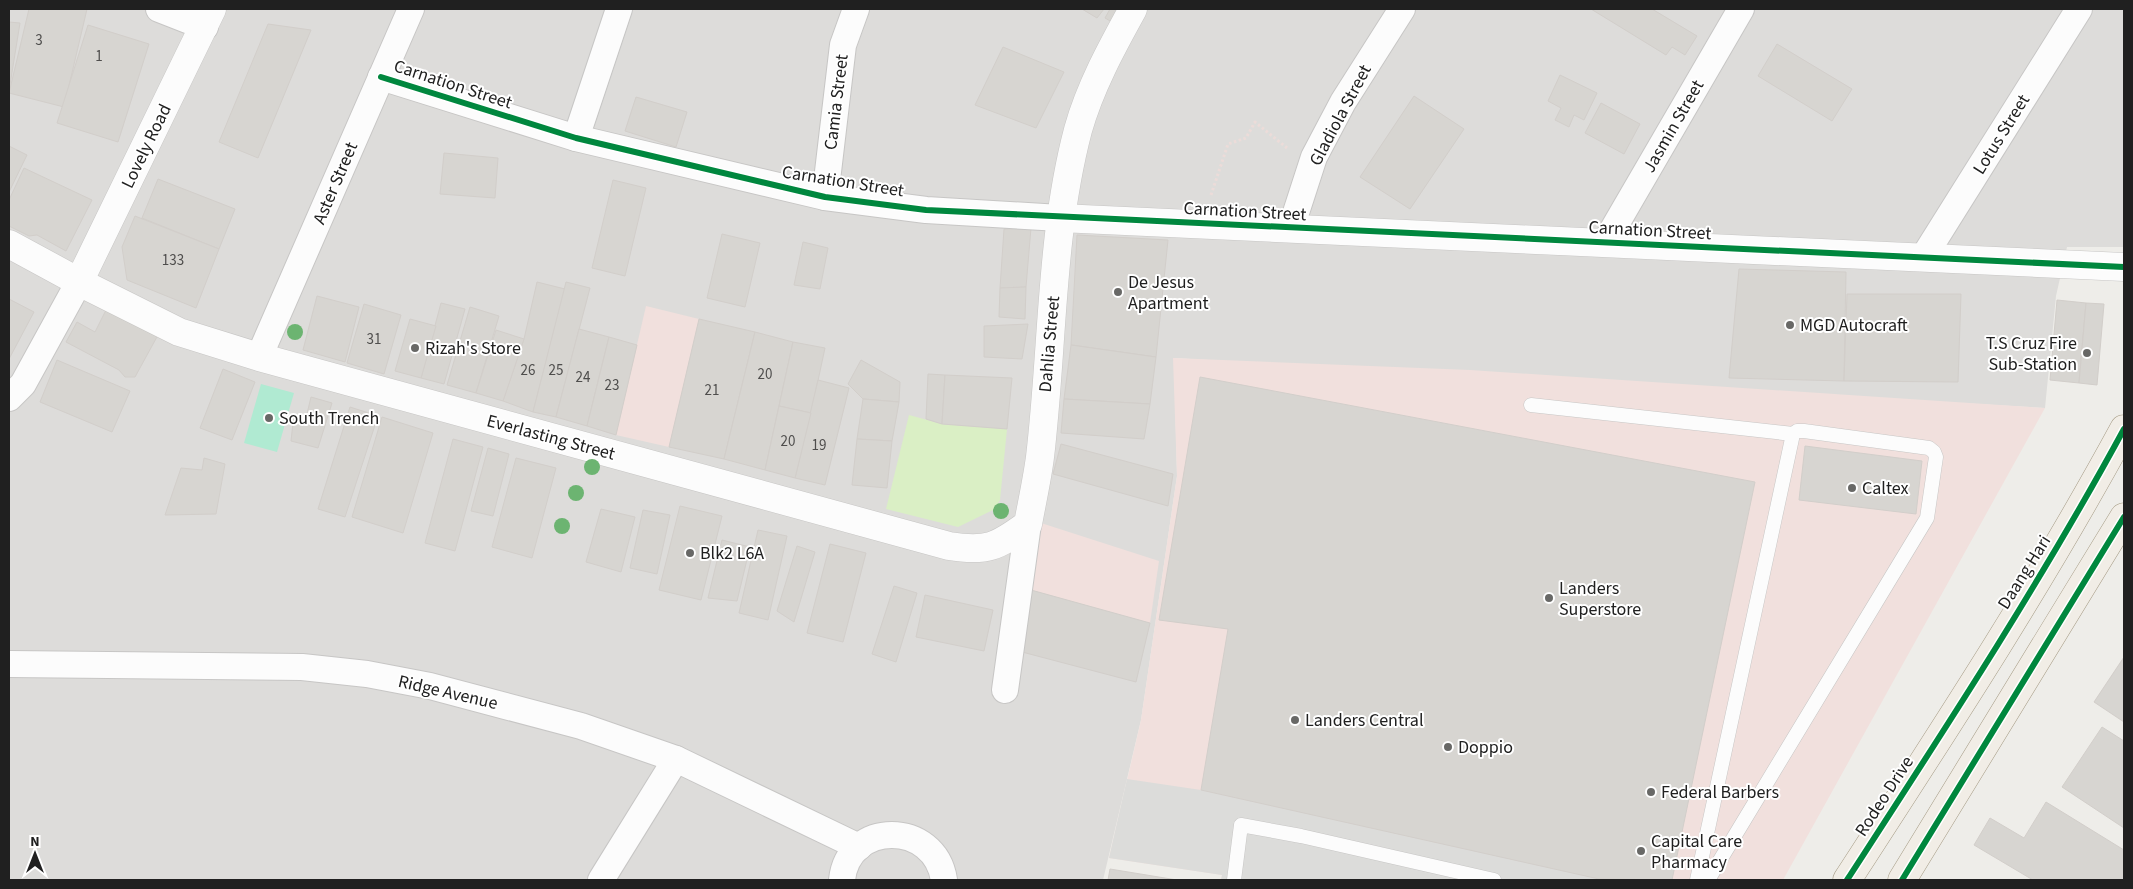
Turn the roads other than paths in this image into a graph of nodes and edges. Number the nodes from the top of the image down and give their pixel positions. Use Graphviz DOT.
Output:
graph roads {
  1 [pos="159,9"];
  2 [pos="411,9"];
  3 [pos="619,9"];
  4 [pos="856,9"];
  5 [pos="1133,9"];
  6 [pos="1402,9"];
  7 [pos="1741,9"];
  8 [pos="2079,9"];
  9 [pos="208,18"];
  10 [pos="381,76"];
  11 [pos="576,138"];
  12 [pos="825,197"];
  13 [pos="1060,218"];
  14 [pos="1291,228"];
  15 [pos="1605,243"];
  16 [pos="9,244"];
  17 [pos="1923,258"];
  18 [pos="2124,267"];
  19 [pos="79,282"];
  20 [pos="260,357"];
  21 [pos="9,398"];
  22 [pos="1531,405"];
  23 [pos="2124,429"];
  24 [pos="1792,434"];
  25 [pos="2124,517"];
  26 [pos="1028,524"];
  27 [pos="9,664"];
  28 [pos="1006,690"];
  29 [pos="1946,728"];
  30 [pos="676,759"];
  31 [pos="859,847"];
  32 [pos="601,880"];
  33 [pos="842,880"];
  34 [pos="944,880"];
  35 [pos="1234,880"];
  36 [pos="1494,880"];
  37 [pos="1697,880"];
  38 [pos="1708,880"];
  39 [pos="1847,880"];
  40 [pos="1902,880"];
  1 -- 9 [label="street"];
  2 -- 10 [label="street, Aster Street"];
  3 -- 11 [label="street"];
  4 -- 12 [label="street, Camia Street"];
  5 -- 13 [label="street, Dahlia Street"];
  6 -- 14 [label="street, Gladiola Street"];
  7 -- 15 [label="street, Jasmin Street"];
  8 -- 17 [label="street, Lotus Street"];
  9 -- 19 [label="street, Lovely Road"];
  10 -- 11 [label="street, Carnation Street"];
  10 -- 20 [label="street, Aster Street"];
  11 -- 12 [label="street, Carnation Street"];
  12 -- 13 [label="street, Carnation Street"];
  13 -- 14 [label="street, Carnation Street"];
  13 -- 26 [label="street, Dahlia Street"];
  14 -- 15 [label="street, Carnation Street"];
  15 -- 17 [label="street, Carnation Street"];
  16 -- 19 [label="street, Everlasting Street"];
  17 -- 18 [label="street, Carnation Street"];
  19 -- 20 [label="street, Everlasting Street"];
  19 -- 21 [label="street"];
  20 -- 26 [label="street, Everlasting Street"];
  22 -- 24 [label="lane"];
  23 -- 29 [label="main road, Daang Hari"];
  24 -- 37 [label="lane"];
  24 -- 38 [label="lane"];
  25 -- 40 [label="main road"];
  26 -- 28 [label="street, Dahlia Street"];
  27 -- 30 [label="street, Ridge Avenue"];
  29 -- 39 [label="main road, Rodeo Drive"];
  30 -- 31 [label="street, Ridge Avenue"];
  30 -- 32 [label="street"];
  31 -- 33 [label="street"];
  31 -- 34 [label="street"];
  35 -- 36 [label="lane"];
}
